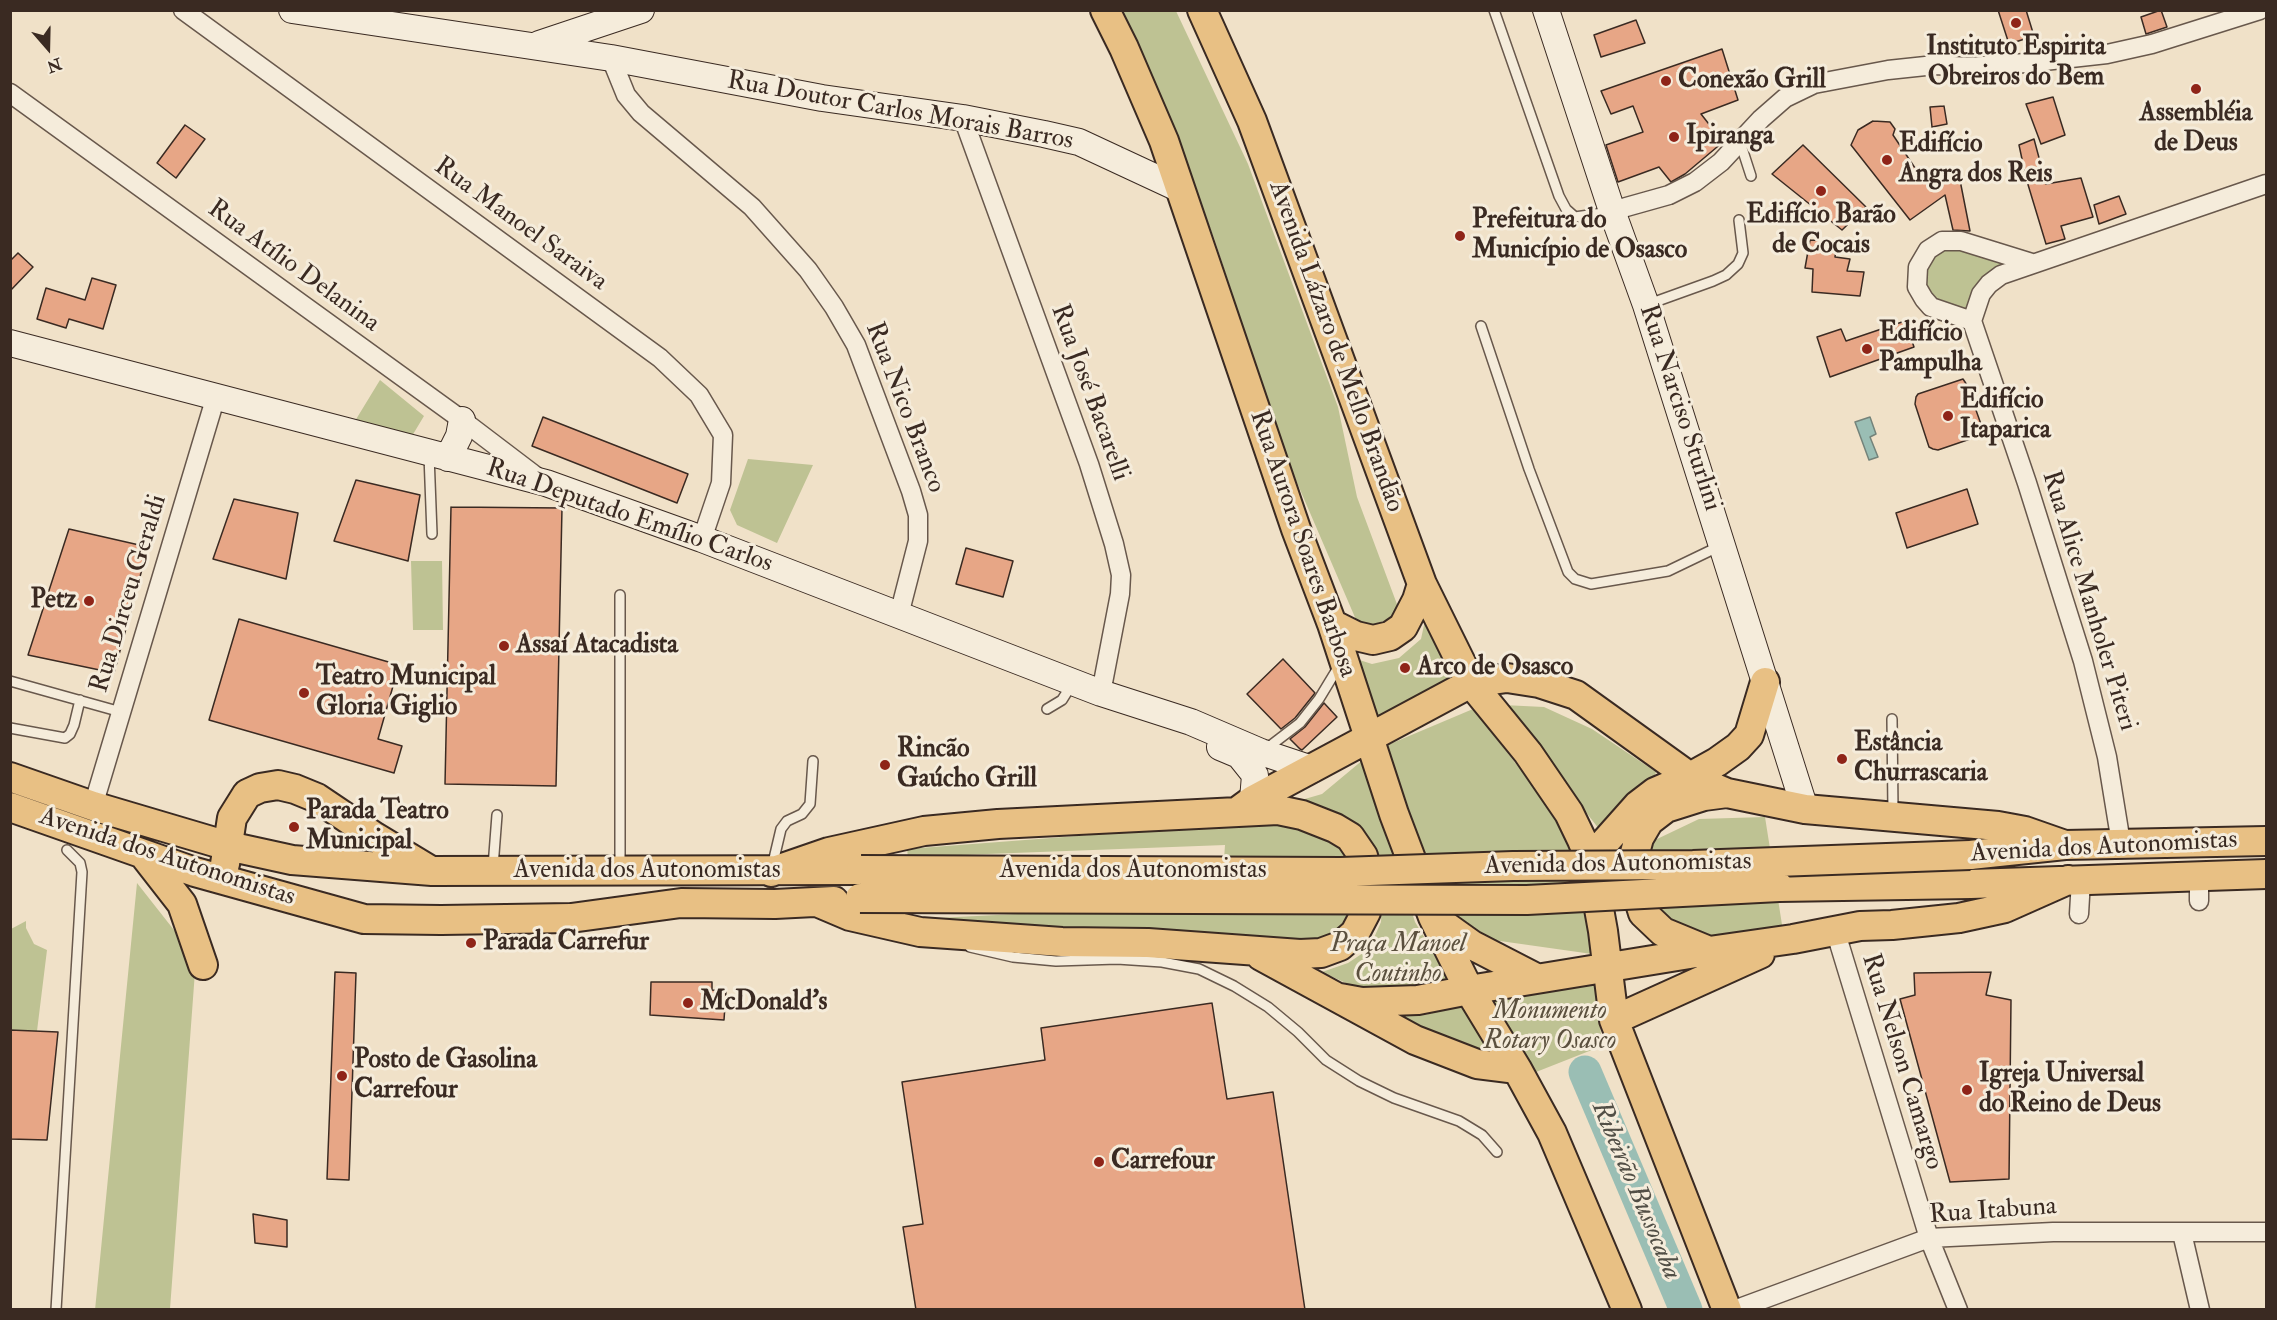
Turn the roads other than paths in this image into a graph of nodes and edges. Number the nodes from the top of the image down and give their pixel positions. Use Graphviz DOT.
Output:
graph roads {
  1 [pos="183,10"];
  2 [pos="292,10"];
  3 [pos="642,10"];
  4 [pos="1105,10"];
  5 [pos="1202,10"];
  6 [pos="1494,10"];
  7 [pos="1545,10"];
  8 [pos="2260,10"];
  9 [pos="534,46"];
  10 [pos="611,58"];
  11 [pos="10,93"];
  12 [pos="963,118"];
  13 [pos="1740,142"];
  14 [pos="1751,176"];
  15 [pos="2266,184"];
  16 [pos="1180,189"];
  17 [pos="1612,211"];
  18 [pos="1739,220"];
  19 [pos="2032,263"];
  20 [pos="1646,305"];
  21 [pos="1972,321"];
  22 [pos="1481,326"];
  23 [pos="15,341"];
  24 [pos="216,396"];
  25 [pos="462,420"];
  26 [pos="439,455"];
  27 [pos="546,483"];
  28 [pos="432,534"];
  29 [pos="702,539"];
  30 [pos="1722,545"];
  31 [pos="1422,585"];
  32 [pos="620,595"];
  33 [pos="899,615"];
  34 [pos="1332,624"];
  35 [pos="1344,659"];
  36 [pos="10,681"];
  37 [pos="1073,682"];
  38 [pos="1765,682"];
  39 [pos="1471,683"];
  40 [pos="1101,693"];
  41 [pos="80,700"];
  42 [pos="1047,709"];
  43 [pos="121,712"];
  44 [pos="1165,715"];
  45 [pos="1892,719"];
  46 [pos="10,728"];
  47 [pos="1368,739"];
  48 [pos="1261,752"];
  49 [pos="813,761"];
  50 [pos="1312,769"];
  51 [pos="10,777"];
  52 [pos="1690,777"];
  53 [pos="1727,793"];
  54 [pos="93,806"];
  55 [pos="1245,806"];
  56 [pos="10,807"];
  57 [pos="1805,809"];
  58 [pos="497,815"];
  59 [pos="1893,817"];
  60 [pos="2266,841"];
  61 [pos="2121,843"];
  62 [pos="2065,845"];
  63 [pos="228,846"];
  64 [pos="67,850"];
  65 [pos="143,854"];
  66 [pos="1590,859"];
  67 [pos="493,871"];
  68 [pos="432,872"];
  69 [pos="620,872"];
  70 [pos="771,872"];
  71 [pos="2266,874"];
  72 [pos="222,880"];
  73 [pos="2075,880"];
  74 [pos="817,902"];
  75 [pos="2079,914"];
  76 [pos="1433,917"];
  77 [pos="1835,930"];
  78 [pos="939,934"];
  79 [pos="1793,939"];
  80 [pos="1250,950"];
  81 [pos="1708,951"];
  82 [pos="203,965"];
  83 [pos="1606,967"];
  84 [pos="1536,978"];
  85 [pos="1469,990"];
  86 [pos="1340,998"];
  87 [pos="1614,1020"];
  88 [pos="1517,1069"];
  89 [pos="1497,1152"];
  90 [pos="2266,1232"];
  91 [pos="2182,1233"];
  92 [pos="1929,1238"];
  93 [pos="56,1310"];
  94 [pos="1627,1310"];
  95 [pos="1727,1310"];
  96 [pos="1734,1310"];
  97 [pos="1958,1310"];
  98 [pos="2200,1310"];
  1 -- 29 [label="street, Rua Manoel Saraiva"];
  2 -- 9 [label="street, Rua Doutor Carlos Morais Barros"];
  3 -- 9 [label="street"];
  3 -- 10 [label="street"];
  4 -- 16 [label="main road, Rua Aurora Soares Barbosa"];
  5 -- 31 [label="main road, Avenida Lázaro de Mello Brandão"];
  6 -- 17 [label="lane"];
  7 -- 17 [label="street, Rua Narciso Sturlini"];
  8 -- 13 [label="street"];
  9 -- 10 [label="street, Rua Doutor Carlos Morais Barros"];
  10 -- 12 [label="street, Rua Doutor Carlos Morais Barros"];
  10 -- 33 [label="street, Rua Nico Branco"];
  11 -- 25 [label="street, Rua Atílio Delanina"];
  12 -- 16 [label="street, Rua Doutor Carlos Morais Barros"];
  12 -- 40 [label="street, Rua José Bacarelli"];
  13 -- 14 [label="lane"];
  13 -- 17 [label="street"];
  15 -- 19 [label="street"];
  16 -- 34 [label="main road, Rua Aurora Soares Barbosa"];
  17 -- 20 [label="street, Rua Narciso Sturlini"];
  18 -- 20 [label="lane"];
  19 -- 21 [label="street"];
  19 -- 21 [label="street"];
  20 -- 30 [label="street, Rua Narciso Sturlini"];
  21 -- 61 [label="street, Rua Alice Manholer Piteri"];
  22 -- 30 [label="lane"];
  23 -- 24 [label="street, Rua Deputado Emílio Carlos"];
  24 -- 26 [label="street, Rua Deputado Emílio Carlos"];
  24 -- 43 [label="street, Rua Dirceu Geraldi"];
  25 -- 26 [label="street"];
  25 -- 27 [label="street, Rua Atílio Delanina"];
  26 -- 27 [label="street, Rua Deputado Emílio Carlos"];
  26 -- 28 [label="lane"];
  27 -- 29 [label="street, Rua Deputado Emílio Carlos"];
  29 -- 33 [label="street, Rua Deputado Emílio Carlos"];
  30 -- 38 [label="street, Rua Narciso Sturlini"];
  31 -- 34 [label="main road"];
  31 -- 39 [label="main road, Avenida Lázaro de Mello Brandão"];
  32 -- 69 [label="lane"];
  33 -- 37 [label="street, Rua Deputado Emílio Carlos"];
  34 -- 35 [label="main road, Rua Aurora Soares Barbosa"];
  35 -- 47 [label="main road, Rua Aurora Soares Barbosa"];
  35 -- 48 [label="lane"];
  36 -- 41 [label="lane"];
  37 -- 40 [label="street, Rua Deputado Emílio Carlos"];
  37 -- 42 [label="lane"];
  38 -- 52 [label="main road"];
  38 -- 57 [label="street, Rua Narciso Sturlini"];
  39 -- 47 [label="main road"];
  39 -- 52 [label="main road"];
  39 -- 66 [label="main road, Avenida Lázaro de Mello Brandão"];
  40 -- 44 [label="street, Rua Deputado Emílio Carlos"];
  41 -- 43 [label="lane"];
  41 -- 46 [label="lane"];
  43 -- 54 [label="street, Rua Dirceu Geraldi"];
  44 -- 48 [label="street, Rua Deputado Emílio Carlos"];
  44 -- 55 [label="street, Rua Deputado Emílio Carlos"];
  45 -- 59 [label="lane"];
  47 -- 50 [label="main road"];
  47 -- 76 [label="main road, Rua Aurora Soares Barbosa"];
  48 -- 50 [label="street, Rua Deputado Emílio Carlos"];
  49 -- 70 [label="lane"];
  50 -- 55 [label="main road"];
  51 -- 54 [label="main road, Avenida dos Autonomistas"];
  52 -- 53 [label="main road"];
  52 -- 66 [label="main road"];
  53 -- 57 [label="main road"];
  53 -- 81 [label="main road"];
  54 -- 63 [label="main road, Avenida dos Autonomistas"];
  55 -- 70 [label="main road"];
  55 -- 80 [label="main road"];
  56 -- 65 [label="main road, Avenida dos Autonomistas"];
  57 -- 59 [label="main road"];
  58 -- 67 [label="lane"];
  59 -- 62 [label="main road"];
  60 -- 61 [label="main road, Avenida dos Autonomistas"];
  61 -- 62 [label="main road, Avenida dos Autonomistas"];
  62 -- 70 [label="main road, Avenida dos Autonomistas, bridge"];
  63 -- 68 [label="main road, Avenida dos Autonomistas"];
  63 -- 68 [label="main road"];
  63 -- 72 [label="main road"];
  64 -- 93 [label="lane"];
  65 -- 72 [label="main road, Avenida dos Autonomistas"];
  65 -- 82 [label="main road"];
  66 -- 83 [label="main road, Avenida Lázaro de Mello Brandão"];
  67 -- 68 [label="main road, Avenida dos Autonomistas"];
  67 -- 69 [label="main road, Avenida dos Autonomistas"];
  69 -- 70 [label="main road, Avenida dos Autonomistas"];
  71 -- 73 [label="main road, Avenida dos Autonomistas"];
  72 -- 74 [label="main road, Avenida dos Autonomistas"];
  73 -- 74 [label="main road, Avenida dos Autonomistas, bridge"];
  73 -- 75 [label="street"];
  73 -- 77 [label="main road"];
  74 -- 78 [label="main road"];
  76 -- 84 [label="main road"];
  76 -- 85 [label="main road, Rua Aurora Soares Barbosa"];
  77 -- 79 [label="main road"];
  77 -- 92 [label="street, Rua Nelson Camargo"];
  78 -- 80 [label="main road"];
  78 -- 89 [label="lane"];
  79 -- 81 [label="main road"];
  79 -- 87 [label="main road"];
  80 -- 86 [label="main road"];
  81 -- 83 [label="main road"];
  83 -- 84 [label="main road"];
  83 -- 87 [label="main road, Avenida Lázaro de Mello Brandão"];
  84 -- 85 [label="main road"];
  85 -- 86 [label="main road"];
  85 -- 88 [label="main road, Rua Aurora Soares Barbosa"];
  86 -- 88 [label="main road"];
  87 -- 95 [label="main road, Avenida Lázaro de Mello Brandão"];
  88 -- 94 [label="main road, Rua Aurora Soares Barbosa"];
  90 -- 91 [label="street, Rua Itabuna"];
  91 -- 92 [label="street, Rua Itabuna"];
  91 -- 98 [label="street"];
  92 -- 96 [label="street, Rua Itabuna"];
  92 -- 97 [label="street, Rua Nelson Camargo"];
}
